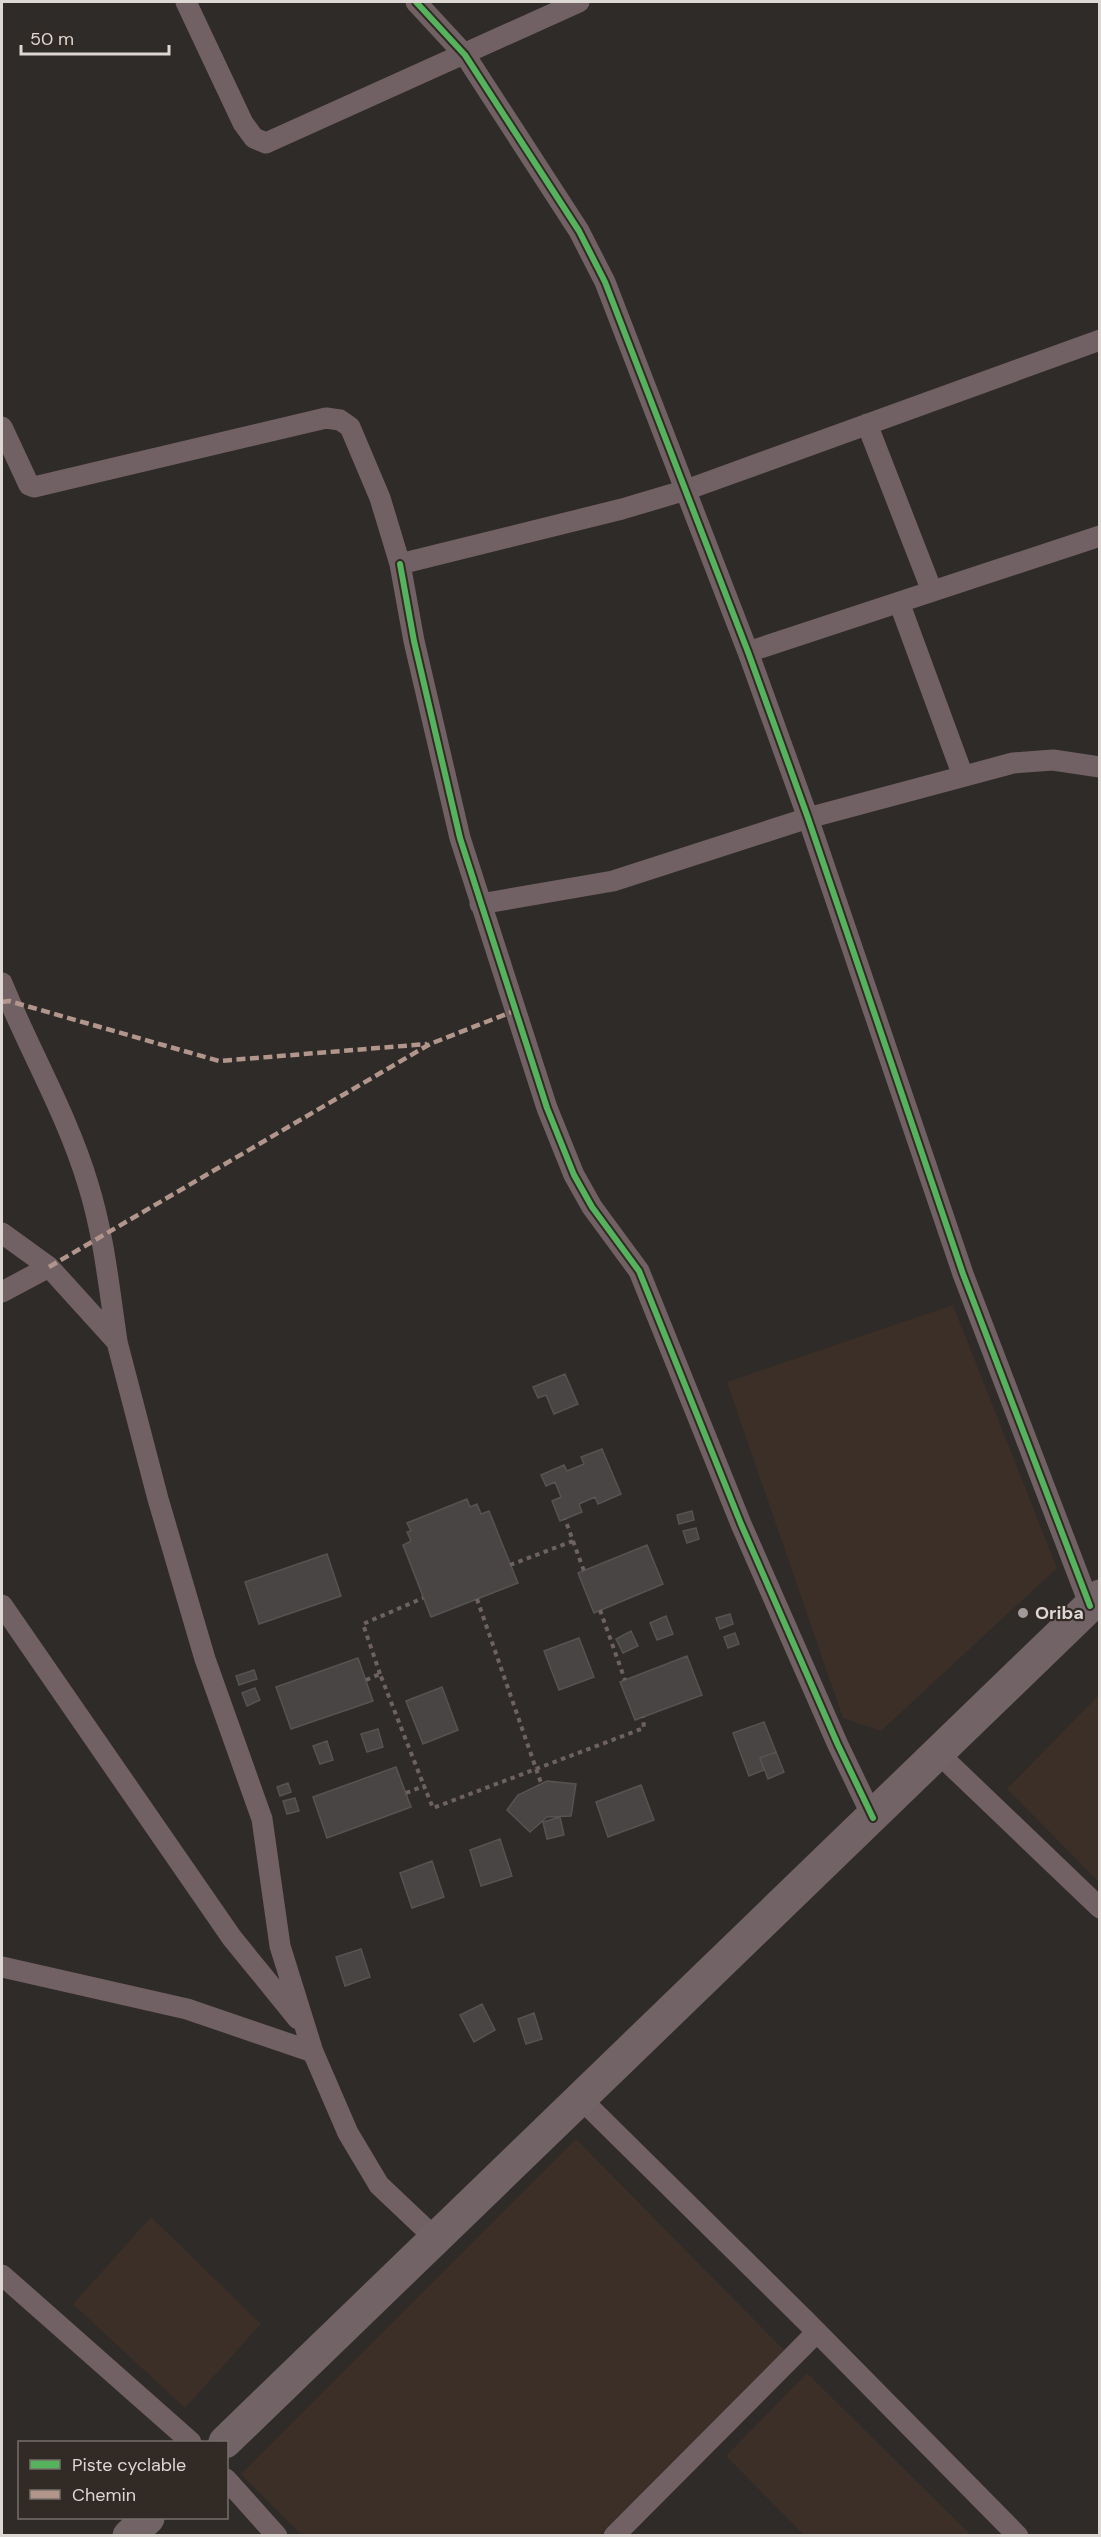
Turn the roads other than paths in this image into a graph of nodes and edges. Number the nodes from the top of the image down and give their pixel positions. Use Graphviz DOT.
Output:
graph roads {
  1 [pos="186,2"];
  2 [pos="416,2"];
  3 [pos="579,2"];
  4 [pos="465,55"];
  5 [pos="1100,340"];
  6 [pos="867,424"];
  7 [pos="2,428"];
  8 [pos="686,490"];
  9 [pos="1100,536"];
  10 [pos="400,564"];
  11 [pos="932,591"];
  12 [pos="899,602"];
  13 [pos="748,652"];
  14 [pos="1100,767"];
  15 [pos="963,776"];
  16 [pos="808,818"];
  17 [pos="480,904"];
  18 [pos="2,983"];
  19 [pos="9,1021"];
  20 [pos="2,1233"];
  21 [pos="49,1267"];
  22 [pos="2,1292"];
  23 [pos="117,1342"];
  24 [pos="1095,1601"];
  25 [pos="2,1605"];
  26 [pos="937,1752"];
  27 [pos="873,1818"];
  28 [pos="1100,1908"];
  29 [pos="2,1967"];
  30 [pos="306,2029"];
  31 [pos="313,2052"];
  32 [pos="579,2097"];
  33 [pos="435,2238"];
  34 [pos="2,2275"];
  35 [pos="818,2332"];
  36 [pos="190,2441"];
  37 [pos="226,2441"];
  38 [pos="228,2481"];
  39 [pos="146,2519"];
  40 [pos="129,2535"];
  41 [pos="277,2535"];
  42 [pos="614,2535"];
  43 [pos="1018,2535"];
  1 -- 4 [label="street"];
  2 -- 4 [label="street"];
  3 -- 4 [label="street"];
  4 -- 8 [label="street"];
  5 -- 6 [label="street"];
  6 -- 8 [label="street"];
  6 -- 11 [label="street"];
  7 -- 10 [label="street"];
  8 -- 10 [label="street"];
  8 -- 13 [label="street"];
  9 -- 11 [label="street"];
  10 -- 17 [label="street"];
  11 -- 12 [label="street"];
  12 -- 13 [label="street"];
  12 -- 15 [label="street"];
  13 -- 16 [label="street"];
  14 -- 15 [label="street"];
  15 -- 16 [label="street"];
  16 -- 17 [label="street"];
  16 -- 24 [label="street"];
  17 -- 27 [label="street"];
  18 -- 19 [label="street"];
  19 -- 23 [label="street"];
  20 -- 21 [label="street"];
  21 -- 22 [label="street"];
  21 -- 23 [label="street"];
  23 -- 30 [label="street"];
  24 -- 26 [label="highway"];
  25 -- 30 [label="street"];
  26 -- 27 [label="highway"];
  26 -- 28 [label="street"];
  27 -- 32 [label="highway"];
  29 -- 31 [label="street"];
  30 -- 31 [label="street"];
  31 -- 33 [label="street"];
  32 -- 33 [label="highway"];
  32 -- 35 [label="street"];
  33 -- 37 [label="highway"];
  34 -- 36 [label="street"];
  35 -- 42 [label="street"];
  35 -- 43 [label="street"];
  38 -- 41 [label="street"];
  39 -- 40 [label="highway"];
}
